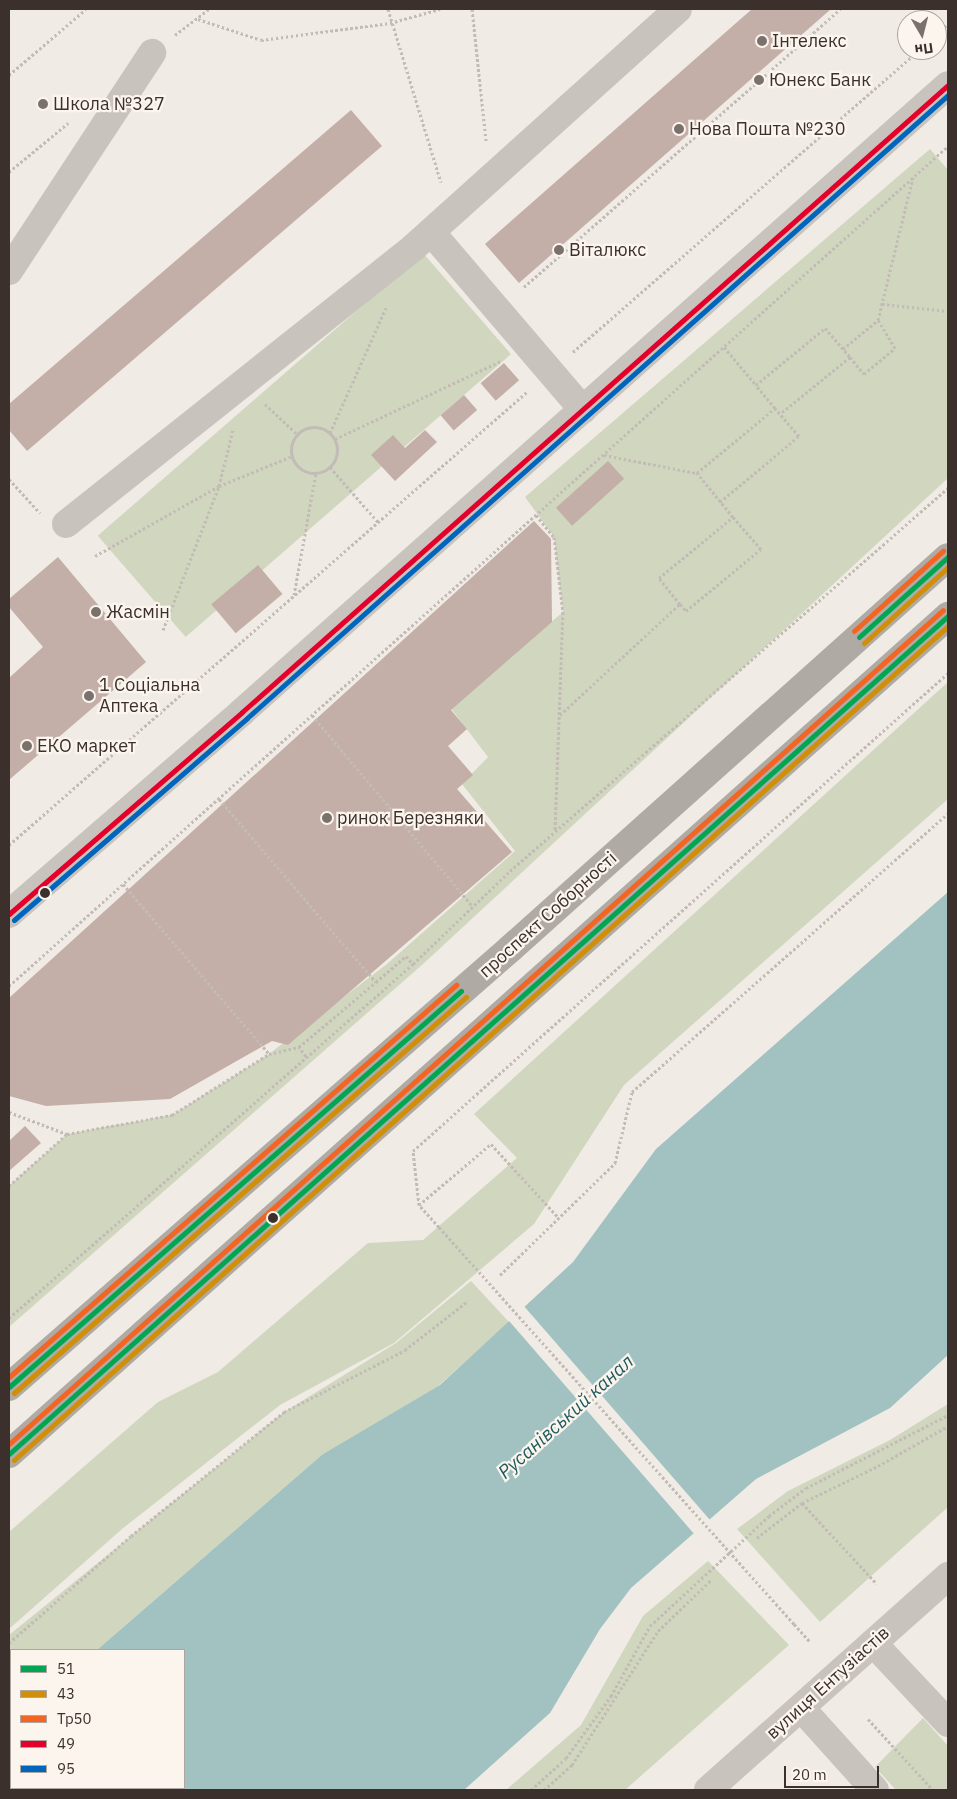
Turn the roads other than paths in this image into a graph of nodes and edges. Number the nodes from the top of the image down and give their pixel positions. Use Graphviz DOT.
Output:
graph roads {
  1 [pos="678,9"];
  2 [pos="152,53"];
  3 [pos="948,85"];
  4 [pos="431,232"];
  5 [pos="9,271"];
  6 [pos="583,410"];
  7 [pos="55,521"];
  8 [pos="948,557"];
  9 [pos="948,616"];
  10 [pos="9,914"];
  11 [pos="9,1387"];
  12 [pos="9,1454"];
  13 [pos="948,1576"];
  14 [pos="873,1643"];
  15 [pos="802,1709"];
  16 [pos="948,1723"];
  17 [pos="708,1790"];
  18 [pos="875,1790"];
  1 -- 4 [label="street"];
  2 -- 5 [label="street"];
  3 -- 6 [label="street"];
  4 -- 6 [label="street"];
  4 -- 7 [label="street"];
  6 -- 10 [label="street"];
  8 -- 11 [label="highway, проспект Соборності"];
  9 -- 12 [label="highway"];
  13 -- 14 [label="street, вулиця Ентузіастів"];
  14 -- 15 [label="street, вулиця Ентузіастів"];
  14 -- 16 [label="street"];
  15 -- 17 [label="street, вулиця Ентузіастів"];
  15 -- 18 [label="street"];
}
